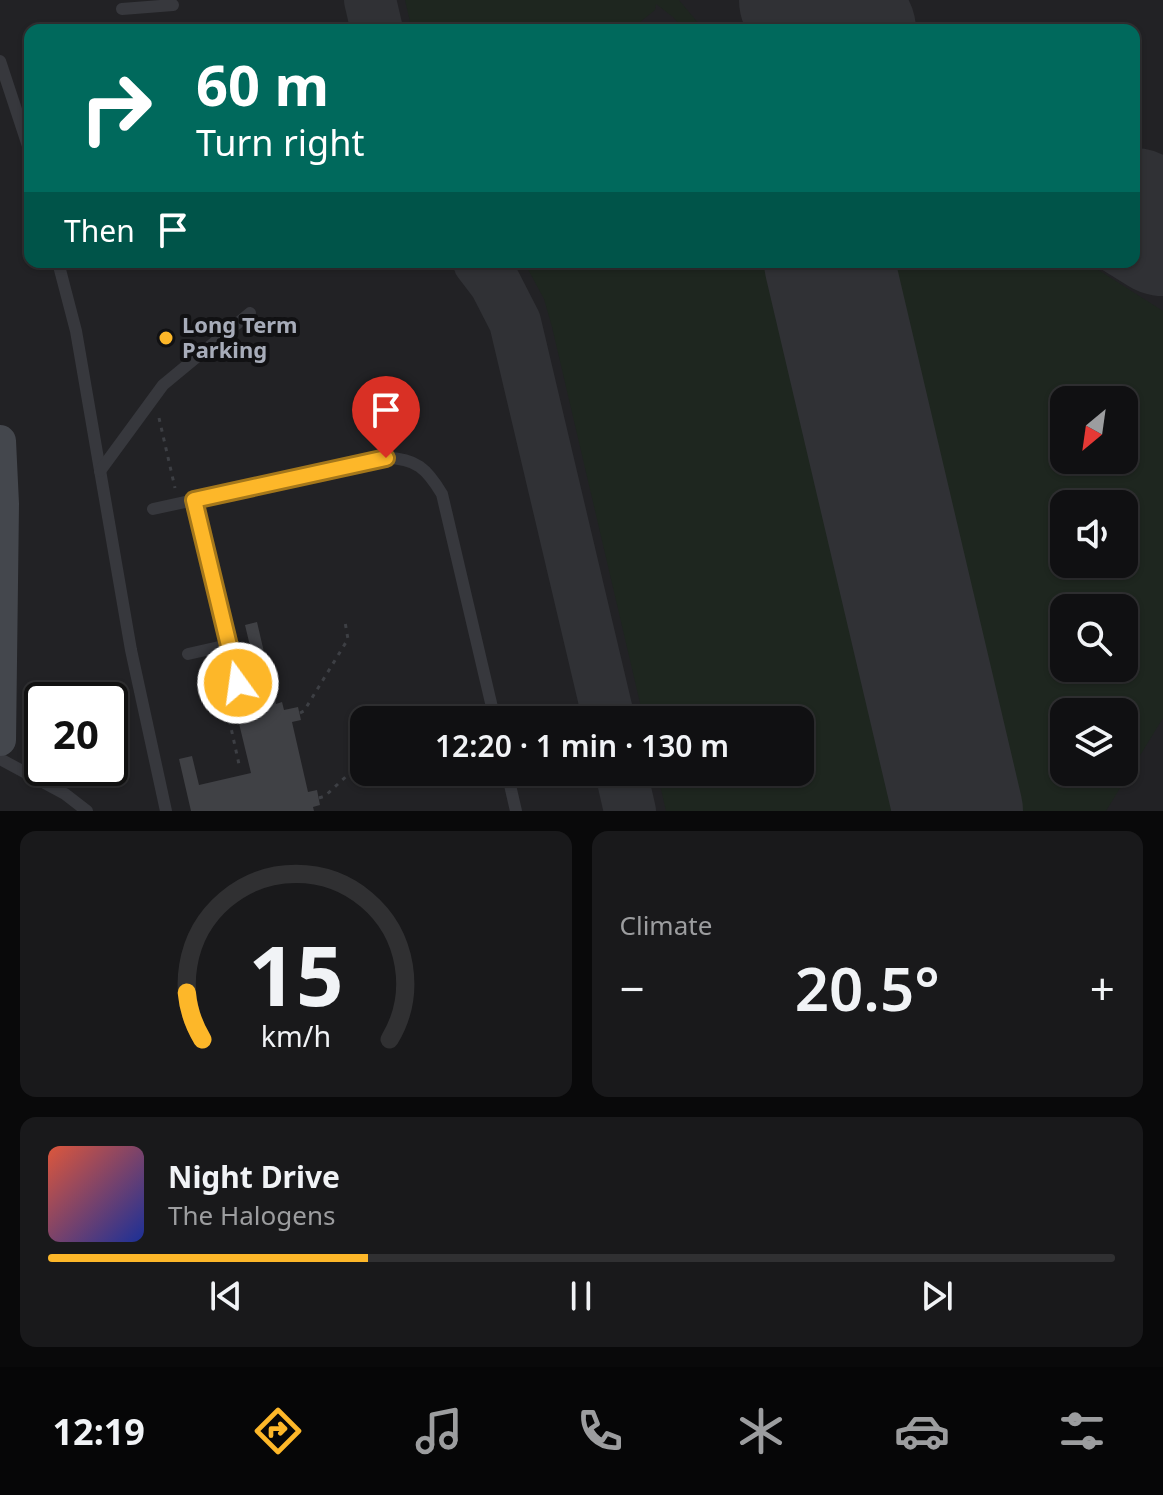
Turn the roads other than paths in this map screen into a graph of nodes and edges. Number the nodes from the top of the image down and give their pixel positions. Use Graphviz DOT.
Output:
graph roads {
  1 [pos="173,5"];
  2 [pos="122,9"];
  3 [pos="0,61"];
  4 [pos="24,134"];
  5 [pos="60,268"];
  6 [pos="250,313"];
  7 [pos="0,441"];
  8 [pos="100,471"];
  9 [pos="194,500"];
  10 [pos="153,509"];
  11 [pos="1,595"];
  12 [pos="0,602"];
  13 [pos="228,645"];
  14 [pos="188,654"];
  15 [pos="238,683"];
  16 [pos="492,706"];
  17 [pos="0,740"];
  18 [pos="0,759"];
  19 [pos="510,786"];
  20 [pos="87,811"];
  21 [pos="166,811"];
  22 [pos="516,811"];
  1 -- 2 [label="lane"];
  3 -- 4 [label="lane"];
  5 -- 8 [label="lane"];
  6 -- 8 [label="lane"];
  7 -- 11 [label="main road"];
  8 -- 21 [label="lane"];
  9 -- 10 [label="lane"];
  9 -- 13 [label="lane"];
  9 -- 16 [label="lane"];
  11 -- 12 [label="main road"];
  11 -- 17 [label="main road"];
  13 -- 14 [label="lane"];
  13 -- 15 [label="lane"];
  18 -- 20 [label="lane"];
  19 -- 22 [label="lane"];
}
